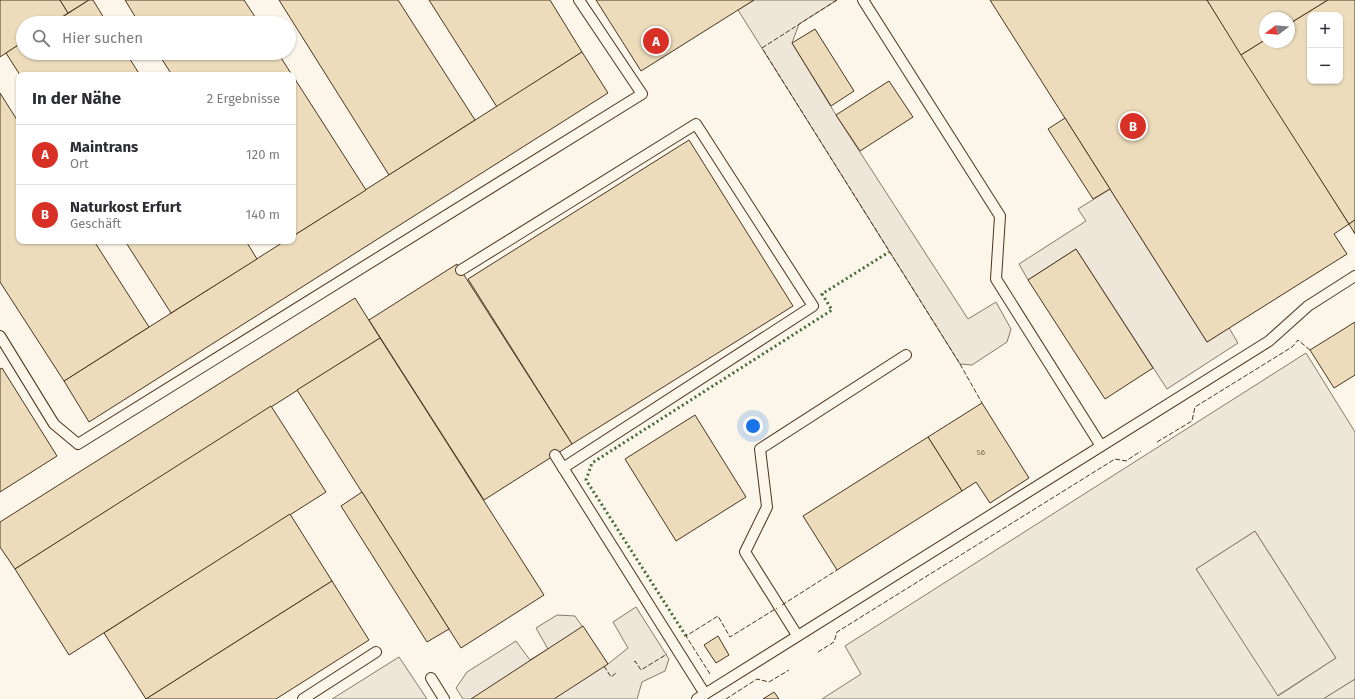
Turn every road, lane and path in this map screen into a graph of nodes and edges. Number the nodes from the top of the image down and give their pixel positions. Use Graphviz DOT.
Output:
graph roads {
  1 [pos="579,0"];
  2 [pos="863,0"];
  3 [pos="461,270"];
  4 [pos="1355,276"];
  5 [pos="0,336"];
  6 [pos="906,355"];
  7 [pos="1101,446"];
  8 [pos="555,455"];
  9 [pos="564,468"];
  10 [pos="797,635"];
  11 [pos="376,652"];
  12 [pos="431,678"];
  13 [pos="701,696"];
  14 [pos="304,699"];
  15 [pos="444,699"];
  1 -- 5 [label="lane"];
  2 -- 7 [label="lane"];
  3 -- 9 [label="lane"];
  4 -- 7 [label="lane"];
  6 -- 10 [label="lane"];
  7 -- 10 [label="lane"];
  8 -- 9 [label="lane"];
  9 -- 13 [label="lane"];
  10 -- 13 [label="lane"];
  11 -- 14 [label="lane"];
  12 -- 15 [label="lane"];
}
